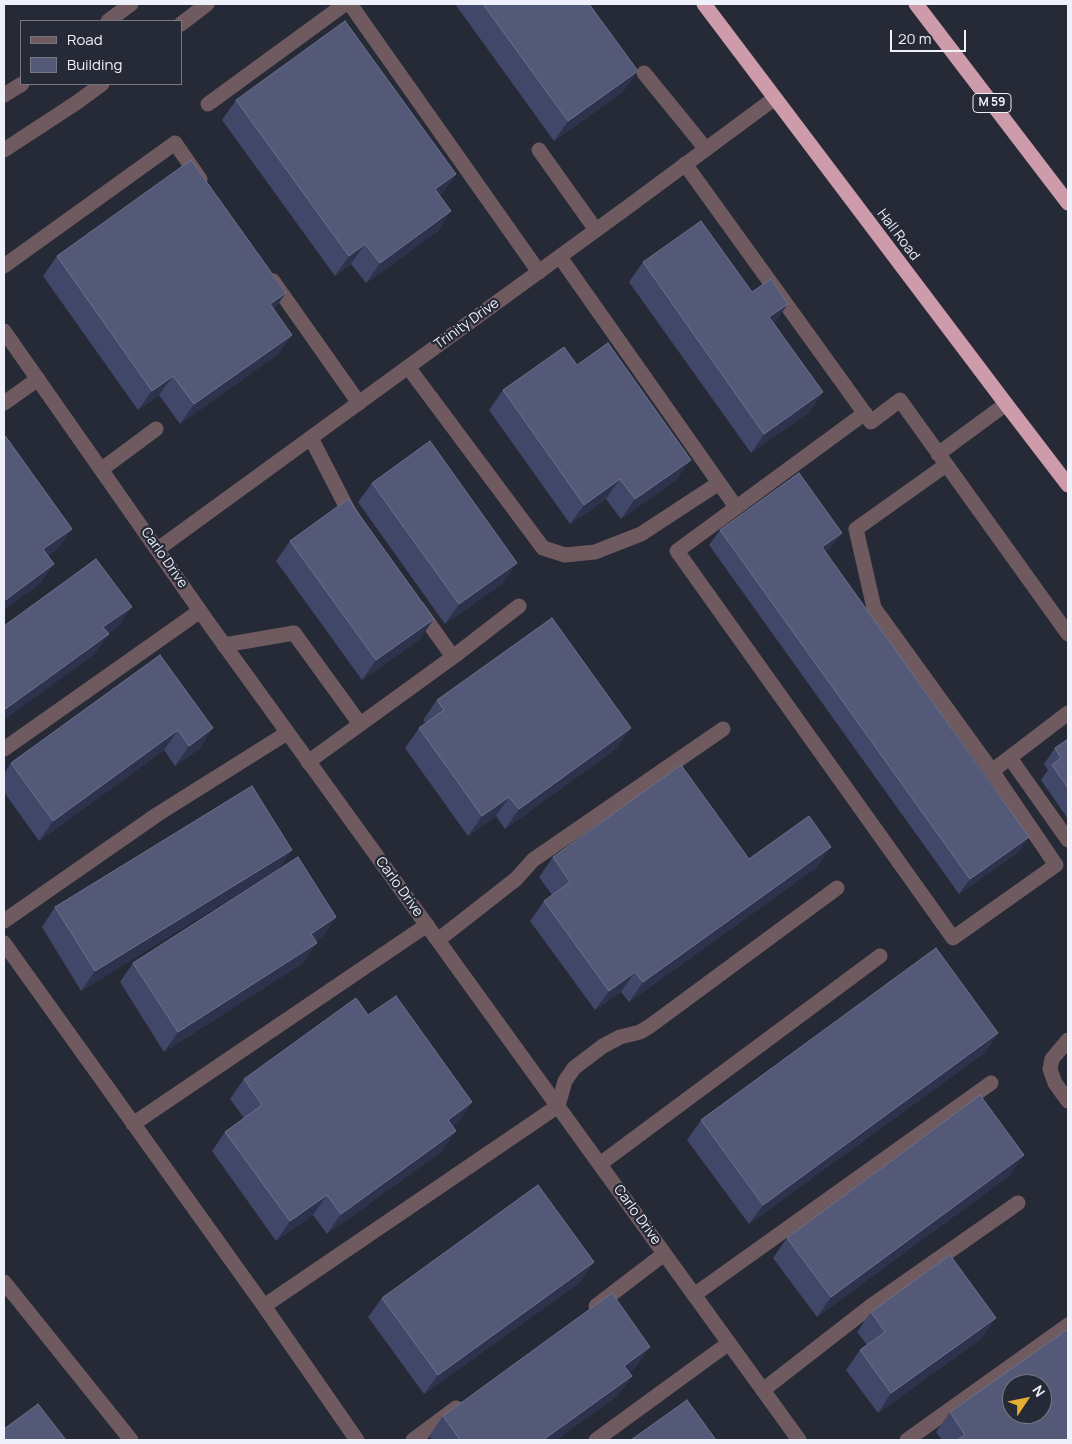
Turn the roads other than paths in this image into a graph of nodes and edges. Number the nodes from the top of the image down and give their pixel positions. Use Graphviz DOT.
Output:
graph roads {
  1 [pos="131,4"];
  2 [pos="207,4"];
  3 [pos="345,4"];
  4 [pos="350,4"];
  5 [pos="704,4"];
  6 [pos="916,4"];
  7 [pos="109,20"];
  8 [pos="182,23"];
  9 [pos="644,73"];
  10 [pos="20,85"];
  11 [pos="101,85"];
  12 [pos="4,95"];
  13 [pos="775,98"];
  14 [pos="208,104"];
  15 [pos="706,149"];
  16 [pos="4,150"];
  17 [pos="539,150"];
  18 [pos="686,164"];
  19 [pos="209,192"];
  20 [pos="1068,203"];
  21 [pos="596,230"];
  22 [pos="560,257"];
  23 [pos="4,266"];
  24 [pos="539,272"];
  25 [pos="267,273"];
  26 [pos="4,331"];
  27 [pos="408,367"];
  28 [pos="38,380"];
  29 [pos="4,403"];
  30 [pos="359,403"];
  31 [pos="1006,404"];
  32 [pos="865,413"];
  33 [pos="156,430"];
  34 [pos="312,438"];
  35 [pos="942,459"];
  36 [pos="102,469"];
  37 [pos="719,483"];
  38 [pos="1068,485"];
  39 [pos="736,507"];
  40 [pos="364,533"];
  41 [pos="158,549"];
  42 [pos="408,595"];
  43 [pos="519,606"];
  44 [pos="200,611"];
  45 [pos="1068,634"];
  46 [pos="224,645"];
  47 [pos="452,657"];
  48 [pos="1068,713"];
  49 [pos="360,724"];
  50 [pos="723,729"];
  51 [pos="287,733"];
  52 [pos="4,749"];
  53 [pos="1010,758"];
  54 [pos="308,762"];
  55 [pos="992,771"];
  56 [pos="1068,840"];
  57 [pos="1062,860"];
  58 [pos="837,888"];
  59 [pos="4,922"];
  60 [pos="426,925"];
  61 [pos="438,940"];
  62 [pos="4,943"];
  63 [pos="880,956"];
  64 [pos="1068,1040"];
  65 [pos="991,1083"];
  66 [pos="1068,1101"];
  67 [pos="558,1106"];
  68 [pos="134,1124"];
  69 [pos="600,1164"];
  70 [pos="1018,1203"];
  71 [pos="664,1254"];
  72 [pos="4,1282"];
  73 [pos="694,1295"];
  74 [pos="264,1306"];
  75 [pos="582,1316"];
  76 [pos="1068,1325"];
  77 [pos="729,1343"];
  78 [pos="763,1390"];
  79 [pos="465,1402"];
  80 [pos="131,1440"];
  81 [pos="357,1440"];
  82 [pos="414,1440"];
  83 [pos="596,1440"];
  84 [pos="799,1440"];
  85 [pos="907,1440"];
  1 -- 7 [label="street"];
  2 -- 8 [label="street"];
  3 -- 14 [label="street"];
  4 -- 24 [label="street"];
  5 -- 13 [label="highway, Hall Road"];
  6 -- 20 [label="highway, M 59"];
  9 -- 15 [label="street"];
  10 -- 12 [label="street"];
  11 -- 16 [label="street"];
  13 -- 15 [label="street, Trinity Drive"];
  13 -- 31 [label="highway, Hall Road"];
  15 -- 18 [label="street, Trinity Drive"];
  17 -- 21 [label="street"];
  18 -- 21 [label="street, Trinity Drive"];
  18 -- 32 [label="street"];
  19 -- 23 [label="street"];
  21 -- 22 [label="street, Trinity Drive"];
  22 -- 24 [label="street, Trinity Drive"];
  22 -- 37 [label="street"];
  24 -- 27 [label="street, Trinity Drive"];
  25 -- 30 [label="street"];
  26 -- 28 [label="street, Carlo Drive"];
  27 -- 30 [label="street, Trinity Drive"];
  27 -- 37 [label="street"];
  28 -- 29 [label="street"];
  28 -- 36 [label="street, Carlo Drive"];
  30 -- 34 [label="street, Trinity Drive"];
  31 -- 35 [label="street"];
  31 -- 38 [label="highway, Hall Road"];
  32 -- 35 [label="street"];
  32 -- 39 [label="street"];
  33 -- 36 [label="street"];
  34 -- 40 [label="street"];
  34 -- 41 [label="street, Trinity Drive"];
  35 -- 45 [label="street"];
  35 -- 55 [label="street"];
  36 -- 41 [label="street, Carlo Drive"];
  37 -- 39 [label="street"];
  39 -- 57 [label="street"];
  41 -- 44 [label="street, Carlo Drive"];
  42 -- 47 [label="street"];
  43 -- 47 [label="street"];
  44 -- 46 [label="street, Carlo Drive"];
  44 -- 52 [label="street"];
  46 -- 49 [label="street"];
  46 -- 51 [label="street, Carlo Drive"];
  47 -- 49 [label="street"];
  48 -- 53 [label="street"];
  49 -- 54 [label="street"];
  50 -- 61 [label="street"];
  51 -- 54 [label="street, Carlo Drive"];
  51 -- 59 [label="street"];
  53 -- 55 [label="street"];
  53 -- 56 [label="street"];
  54 -- 60 [label="street, Carlo Drive"];
  55 -- 57 [label="street"];
  58 -- 67 [label="street"];
  60 -- 61 [label="street, Carlo Drive"];
  60 -- 68 [label="street"];
  61 -- 67 [label="street, Carlo Drive"];
  62 -- 68 [label="street"];
  63 -- 69 [label="street"];
  64 -- 66 [label="street"];
  65 -- 73 [label="street"];
  67 -- 69 [label="street, Carlo Drive"];
  67 -- 74 [label="street"];
  68 -- 74 [label="street"];
  69 -- 71 [label="street, Carlo Drive"];
  70 -- 78 [label="street"];
  71 -- 73 [label="street, Carlo Drive"];
  71 -- 75 [label="street"];
  72 -- 80 [label="street"];
  73 -- 77 [label="street, Carlo Drive"];
  74 -- 81 [label="street"];
  76 -- 85 [label="street"];
  77 -- 78 [label="street, Carlo Drive"];
  77 -- 83 [label="street"];
  78 -- 84 [label="street, Carlo Drive"];
  79 -- 82 [label="street"];
}
